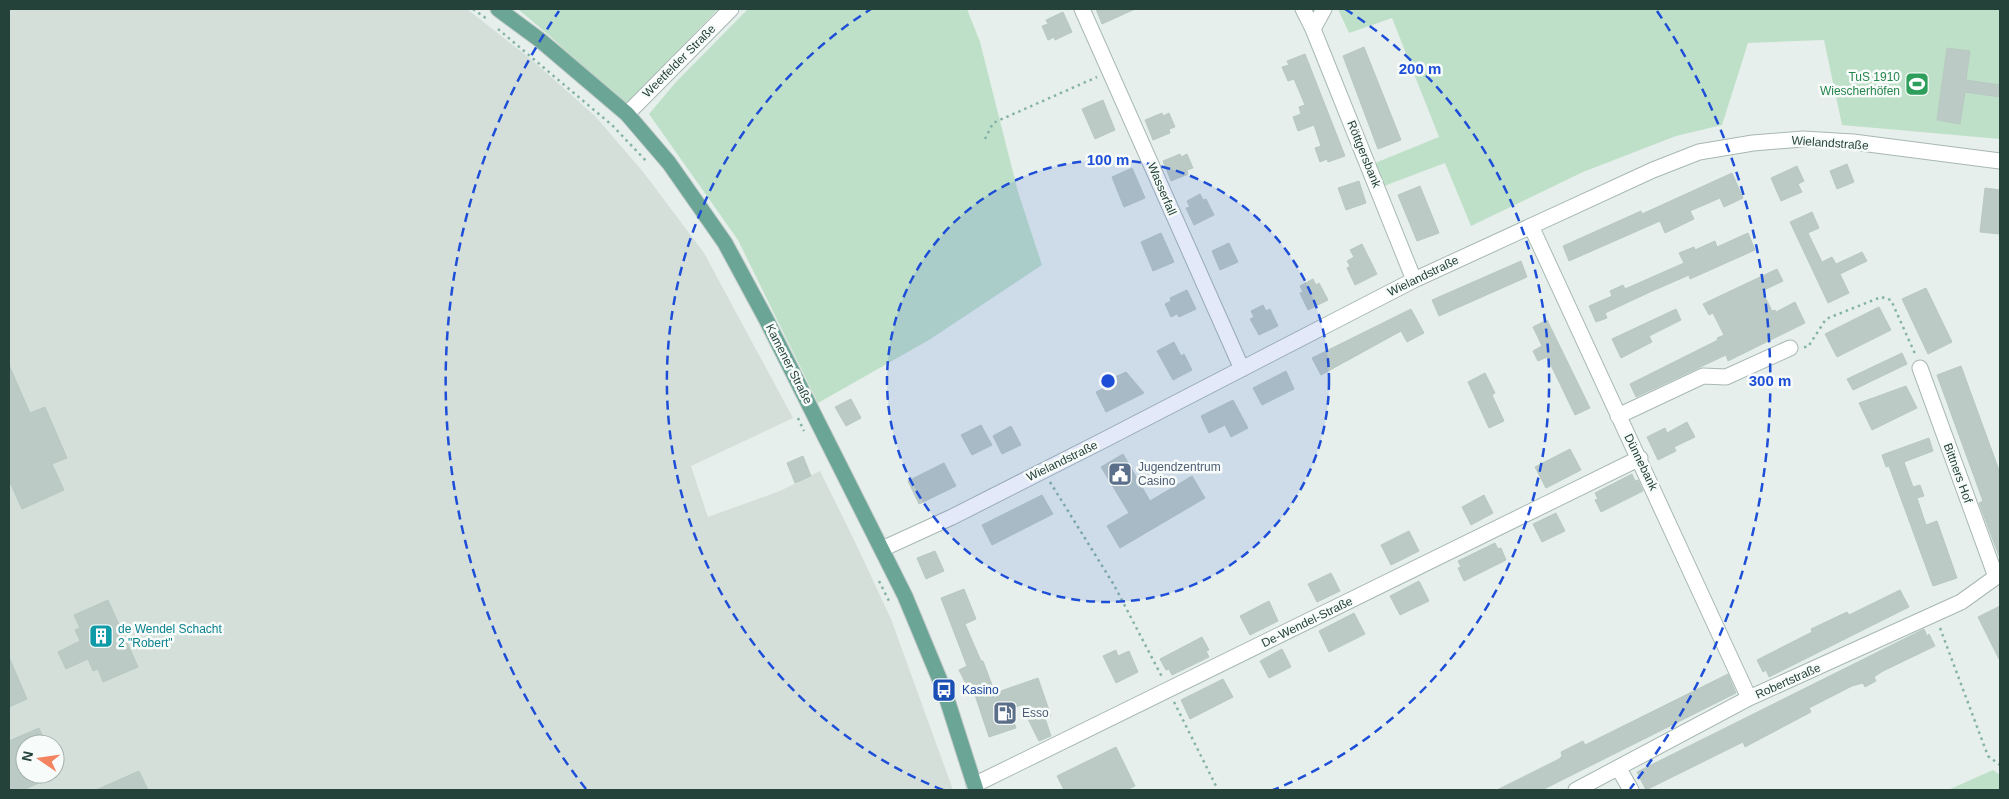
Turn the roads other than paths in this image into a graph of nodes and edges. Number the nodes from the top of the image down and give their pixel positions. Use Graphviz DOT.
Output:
graph roads {
  1 [pos="498,9"];
  2 [pos="731,9"];
  3 [pos="1082,9"];
  4 [pos="1303,9"];
  5 [pos="1324,9"];
  6 [pos="1314,29"];
  7 [pos="627,114"];
  8 [pos="2000,161"];
  9 [pos="1530,226"];
  10 [pos="1414,280"];
  11 [pos="1790,348"];
  12 [pos="1242,368"];
  13 [pos="1920,368"];
  14 [pos="1618,416"];
  15 [pos="1640,458"];
  16 [pos="882,549"];
  17 [pos="1998,576"];
  18 [pos="1749,698"];
  19 [pos="1619,769"];
  20 [pos="975,788"];
  21 [pos="1576,790"];
  22 [pos="1631,790"];
  1 -- 7 [label="main road, Kamener Straße"];
  2 -- 7 [label="street, Weetfelder Straße"];
  3 -- 12 [label="street, Wasserfall"];
  4 -- 6 [label="street, Röttgersbank"];
  5 -- 6 [label="street"];
  6 -- 10 [label="street, Röttgersbank"];
  7 -- 16 [label="main road, Kamener Straße"];
  8 -- 9 [label="street, Wielandstraße"];
  9 -- 10 [label="street, Wielandstraße"];
  9 -- 14 [label="street, Dünnebank"];
  10 -- 12 [label="street, Wielandstraße"];
  11 -- 14 [label="street"];
  12 -- 16 [label="street, Wielandstraße"];
  13 -- 17 [label="street, Bittners Hof"];
  14 -- 15 [label="street, Dünnebank"];
  15 -- 18 [label="street, Dünnebank"];
  15 -- 20 [label="street, De-Wendel-Straße"];
  16 -- 20 [label="main road, Kamener Straße"];
  17 -- 18 [label="street, Robertstraße"];
  18 -- 19 [label="street, Robertstraße"];
  19 -- 21 [label="street, Robertstraße"];
  19 -- 22 [label="street"];
}
